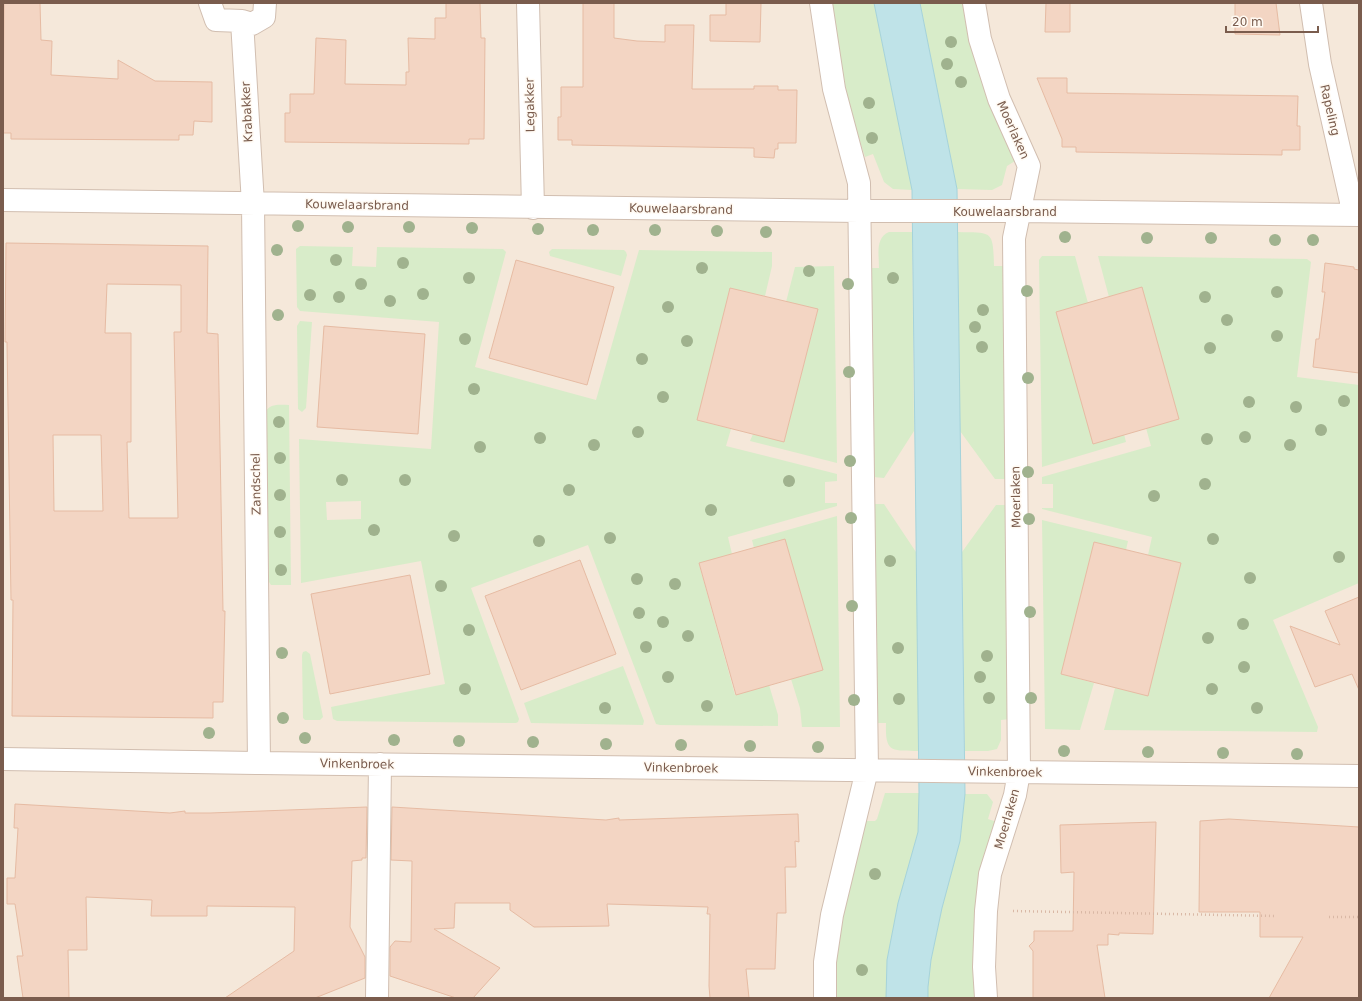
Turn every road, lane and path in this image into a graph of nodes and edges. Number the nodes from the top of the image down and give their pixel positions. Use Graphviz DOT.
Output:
graph roads {
  1 [pos="210,3"];
  2 [pos="265,3"];
  3 [pos="528,3"];
  4 [pos="821,3"];
  5 [pos="974,3"];
  6 [pos="1311,3"];
  7 [pos="242,21"];
  8 [pos="3,200"];
  9 [pos="253,204"];
  10 [pos="533,208"];
  11 [pos="859,211"];
  12 [pos="1019,211"];
  13 [pos="1356,215"];
  14 [pos="3,759"];
  15 [pos="259,763"];
  16 [pos="380,764"];
  17 [pos="867,770"];
  18 [pos="1019,772"];
  19 [pos="1359,776"];
  20 [pos="986,911"];
  21 [pos="1276,916"];
  22 [pos="1329,917"];
  23 [pos="1359,917"];
  24 [pos="377,998"];
  25 [pos="825,998"];
  26 [pos="986,998"];
  1 -- 7 [label="street"];
  2 -- 7 [label="street"];
  3 -- 10 [label="street, Legakker"];
  4 -- 11 [label="street"];
  5 -- 12 [label="street, Moerlaken"];
  6 -- 13 [label="street, Rapeling"];
  7 -- 9 [label="street, Krabakker"];
  8 -- 9 [label="street, Kouwelaarsbrand"];
  9 -- 10 [label="street, Kouwelaarsbrand"];
  9 -- 15 [label="street, Zandschel"];
  10 -- 11 [label="street, Kouwelaarsbrand"];
  11 -- 12 [label="street, Kouwelaarsbrand"];
  11 -- 17 [label="street"];
  12 -- 13 [label="street, Kouwelaarsbrand"];
  12 -- 18 [label="street, Moerlaken"];
  14 -- 15 [label="street, Vinkenbroek"];
  15 -- 16 [label="street, Vinkenbroek"];
  16 -- 17 [label="street, Vinkenbroek"];
  16 -- 24 [label="street"];
  17 -- 18 [label="street, Vinkenbroek"];
  17 -- 25 [label="street"];
  18 -- 19 [label="street, Vinkenbroek"];
  18 -- 20 [label="street, Moerlaken"];
  20 -- 21 [label="path"];
  20 -- 26 [label="street, Moerlaken"];
  22 -- 23 [label="path"];
}
